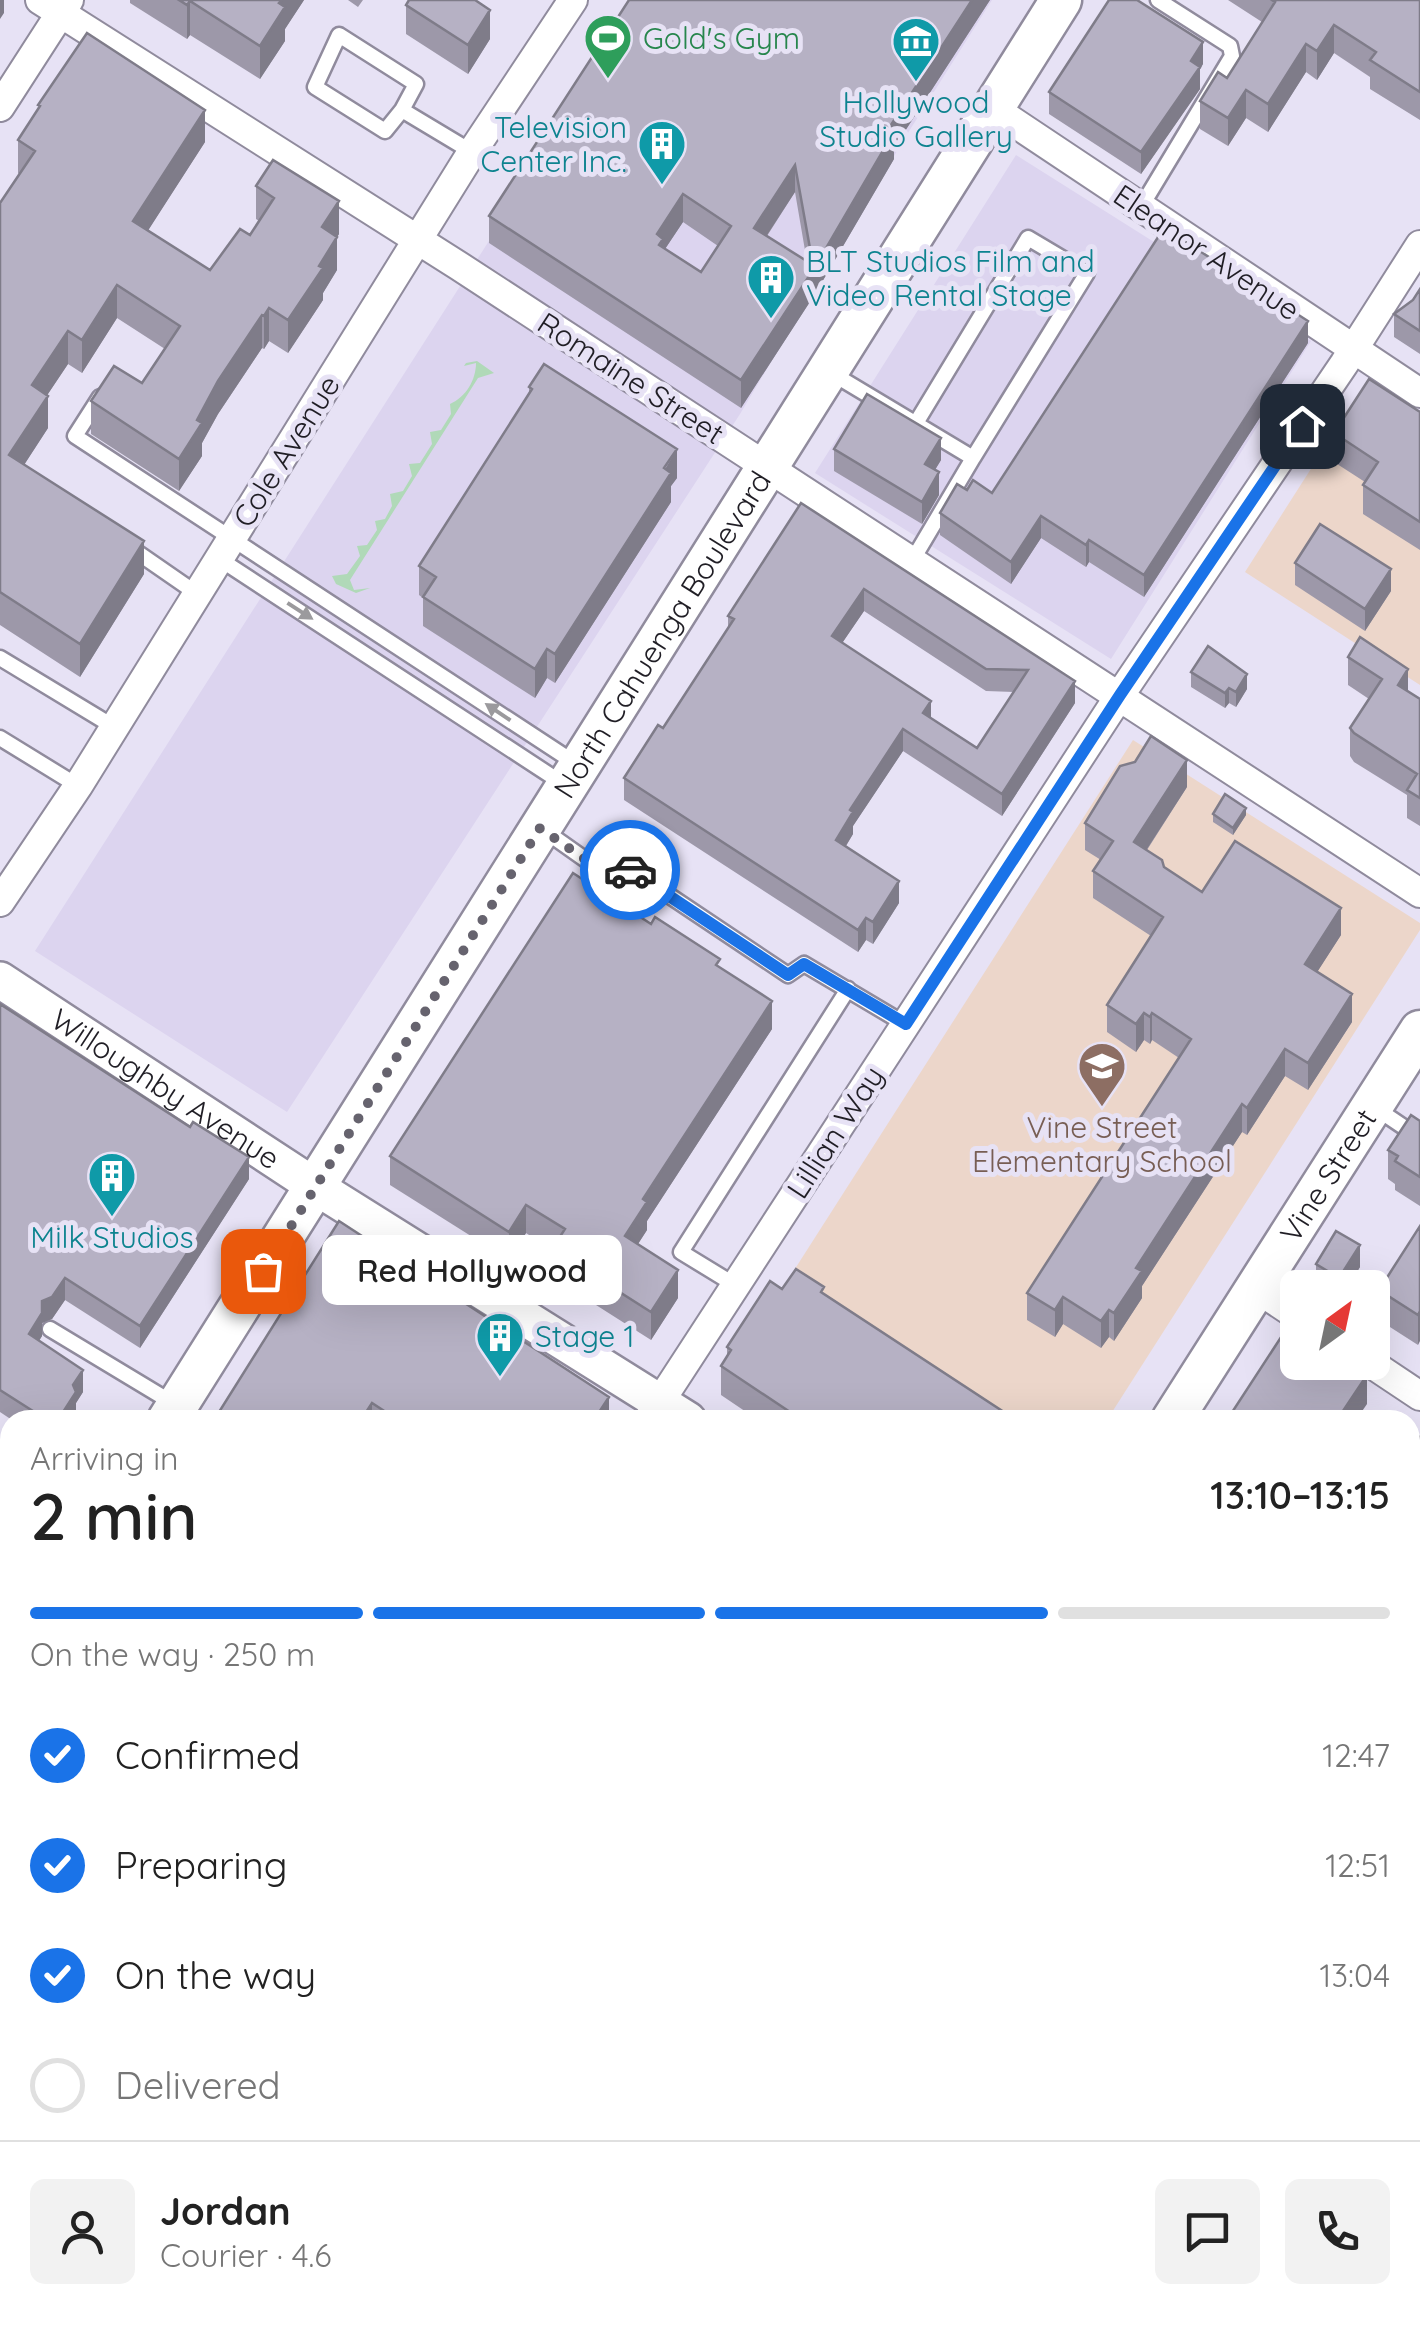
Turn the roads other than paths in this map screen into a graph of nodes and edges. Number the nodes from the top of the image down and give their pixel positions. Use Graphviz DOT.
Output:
graph roads {
  1 [pos="573,0"];
  2 [pos="1060,0"];
  3 [pos="1158,0"];
  4 [pos="57,4"];
  5 [pos="0,107"];
  6 [pos="402,110"];
  7 [pos="994,110"];
  8 [pos="472,152"];
  9 [pos="1141,207"];
  10 [pos="419,240"];
  11 [pos="1420,245"];
  12 [pos="1354,350"];
  13 [pos="828,371"];
  14 [pos="1420,393"];
  15 [pos="100,397"];
  16 [pos="916,424"];
  17 [pos="973,458"];
  18 [pos="768,466"];
  19 [pos="117,538"];
  20 [pos="225,547"];
  21 [pos="912,561"];
  22 [pos="196,593"];
  23 [pos="0,658"];
  24 [pos="1120,695"];
  25 [pos="114,727"];
  26 [pos="0,738"];
  27 [pos="573,776"];
  28 [pos="78,786"];
  29 [pos="540,828"];
  30 [pos="1420,892"];
  31 [pos="0,902"];
  32 [pos="0,980"];
  33 [pos="848,989"];
  34 [pos="906,1024"];
  35 [pos="1420,1031"];
  36 [pos="1372,1106"];
  37 [pos="1420,1138"];
  38 [pos="316,1188"];
  39 [pos="736,1285"];
  40 [pos="1256,1288"];
  41 [pos="1280,1304"];
  42 [pos="50,1328"];
  43 [pos="1390,1376"];
  44 [pos="1420,1396"];
  45 [pos="169,1410"];
  46 [pos="175,1410"];
  47 [pos="659,1410"];
  48 [pos="667,1410"];
  49 [pos="1178,1410"];
  1 -- 8 [label="street, Cole Avenue"];
  2 -- 7 [label="main road, North Cahuenga Boulevard"];
  3 -- 9 [label="lane"];
  4 -- 5 [label="street"];
  4 -- 10 [label="street, Romaine Street"];
  6 -- 6 [label="lane"];
  6 -- 8 [label="lane"];
  7 -- 9 [label="street, Eleanor Avenue"];
  7 -- 13 [label="main road, North Cahuenga Boulevard"];
  8 -- 10 [label="street, Cole Avenue"];
  9 -- 12 [label="street, Eleanor Avenue"];
  10 -- 18 [label="street, Romaine Street"];
  10 -- 20 [label="street, Cole Avenue"];
  11 -- 12 [label="street, Lillian Way"];
  12 -- 14 [label="street, Eleanor Avenue"];
  12 -- 24 [label="street, Lillian Way"];
  13 -- 16 [label="lane"];
  13 -- 18 [label="main road, North Cahuenga Boulevard"];
  15 -- 20 [label="lane"];
  16 -- 17 [label="lane"];
  16 -- 17 [label="lane"];
  17 -- 21 [label="lane"];
  18 -- 21 [label="street, Romaine Street"];
  18 -- 27 [label="main road, North Cahuenga Boulevard"];
  19 -- 22 [label="lane"];
  20 -- 22 [label="street, Cole Avenue"];
  20 -- 27 [label="lane, one-way"];
  27 -- 20 [label="lane, one-way"];
  21 -- 24 [label="street, Romaine Street"];
  22 -- 25 [label="street, Cole Avenue"];
  23 -- 25 [label="lane"];
  24 -- 30 [label="street, Romaine Street"];
  24 -- 34 [label="street, Lillian Way"];
  25 -- 28 [label="street, Cole Avenue"];
  26 -- 28 [label="lane"];
  27 -- 29 [label="main road, North Cahuenga Boulevard"];
  28 -- 31 [label="street, Cole Avenue"];
  29 -- 33 [label="lane"];
  29 -- 38 [label="main road, North Cahuenga Boulevard"];
  32 -- 38 [label="street, Willoughby Avenue"];
  33 -- 34 [label="lane"];
  33 -- 39 [label="lane"];
  34 -- 39 [label="street, Lillian Way"];
  35 -- 36 [label="main road, Vine Street"];
  36 -- 37 [label="lane"];
  36 -- 40 [label="main road, Vine Street"];
  38 -- 46 [label="main road, North Cahuenga Boulevard"];
  38 -- 47 [label="street, Willoughby Avenue"];
  39 -- 48 [label="street, Lillian Way"];
  40 -- 41 [label="street"];
  40 -- 49 [label="main road, Vine Street"];
  42 -- 45 [label="lane"];
  43 -- 44 [label="street"];
}
